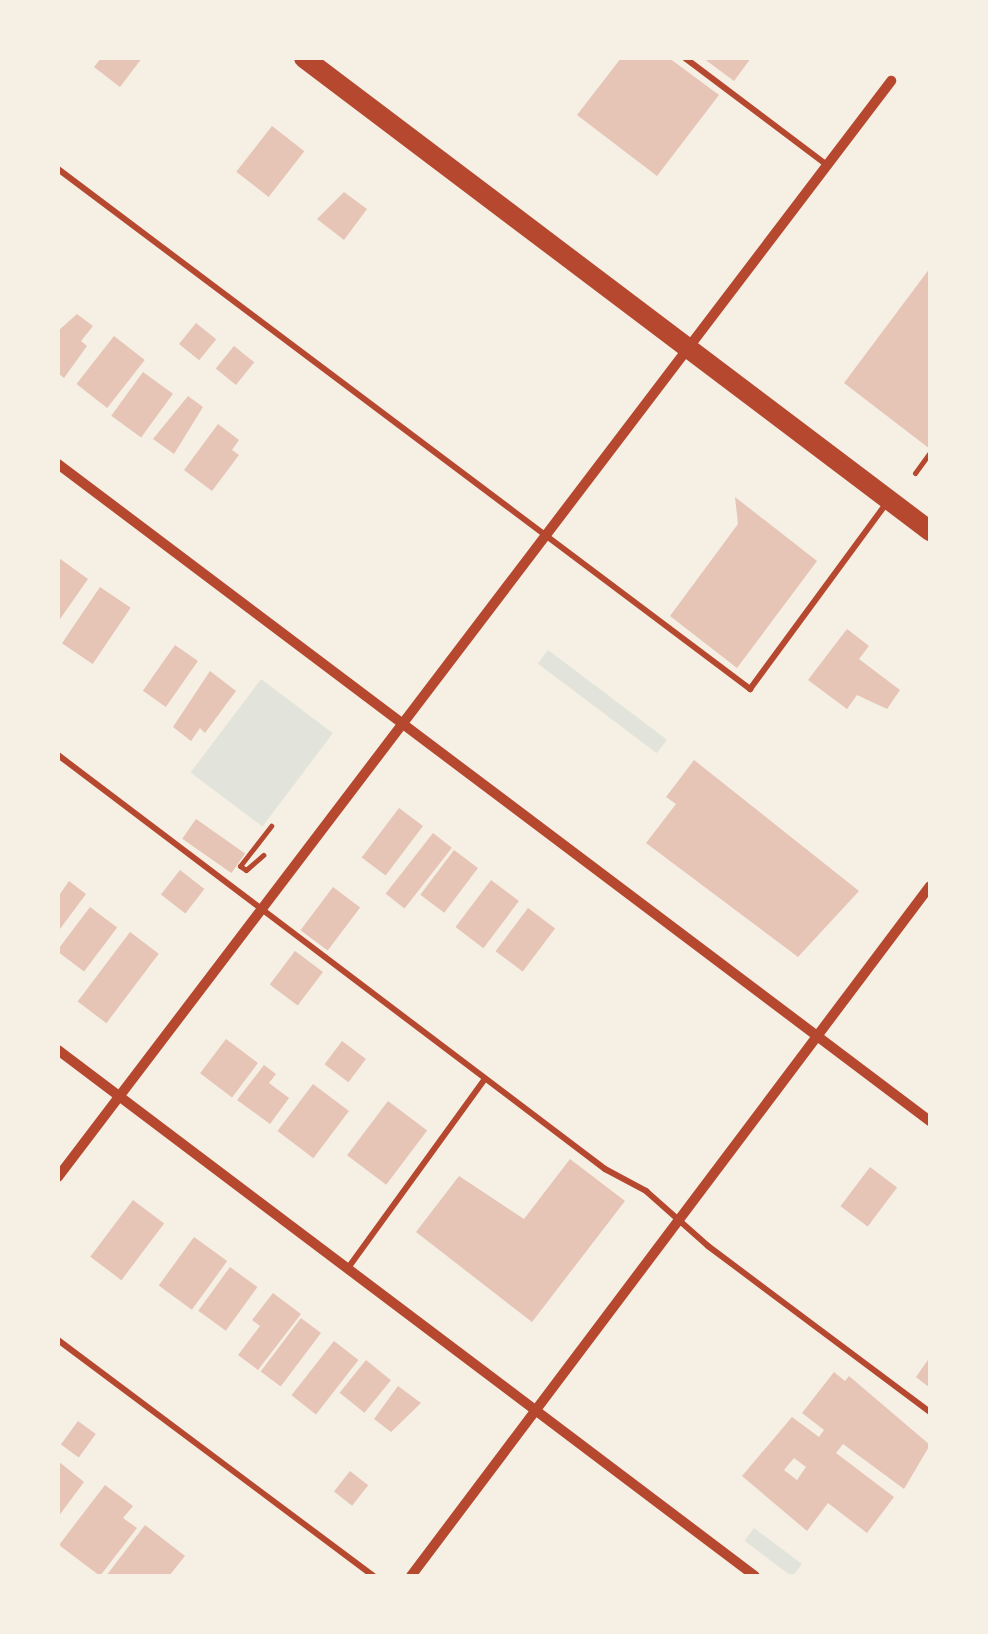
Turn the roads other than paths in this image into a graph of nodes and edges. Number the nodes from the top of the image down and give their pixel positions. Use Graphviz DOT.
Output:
graph roads {
  1 [pos="304,58"];
  2 [pos="685,58"];
  3 [pos="891,82"];
  4 [pos="828,166"];
  5 [pos="58,168"];
  6 [pos="688,348"];
  7 [pos="58,464"];
  8 [pos="889,500"];
  9 [pos="930,531"];
  10 [pos="544,538"];
  11 [pos="402,724"];
  12 [pos="58,756"];
  13 [pos="930,886"];
  14 [pos="259,910"];
  15 [pos="816,1036"];
  16 [pos="58,1050"];
  17 [pos="486,1080"];
  18 [pos="119,1096"];
  19 [pos="930,1120"];
  20 [pos="58,1176"];
  21 [pos="676,1216"];
  22 [pos="348,1268"];
  23 [pos="58,1340"];
  24 [pos="534,1408"];
  25 [pos="930,1412"];
  26 [pos="374,1576"];
  27 [pos="410,1576"];
  28 [pos="755,1576"];
  1 -- 6 [label="main road"];
  2 -- 4 [label="lane"];
  3 -- 4 [label="street"];
  4 -- 6 [label="street"];
  5 -- 10 [label="lane"];
  6 -- 8 [label="main road"];
  6 -- 10 [label="street"];
  7 -- 11 [label="street"];
  8 -- 9 [label="main road"];
  8 -- 10 [label="lane"];
  10 -- 11 [label="street"];
  11 -- 14 [label="street"];
  11 -- 15 [label="street"];
  12 -- 14 [label="lane"];
  13 -- 15 [label="street"];
  14 -- 17 [label="lane"];
  14 -- 18 [label="street"];
  15 -- 19 [label="street"];
  15 -- 21 [label="street"];
  16 -- 18 [label="street"];
  17 -- 21 [label="lane"];
  17 -- 22 [label="lane"];
  18 -- 20 [label="street"];
  18 -- 22 [label="street"];
  21 -- 24 [label="street"];
  21 -- 25 [label="lane"];
  22 -- 24 [label="street"];
  23 -- 26 [label="lane"];
  24 -- 27 [label="street"];
  24 -- 28 [label="street"];
}
